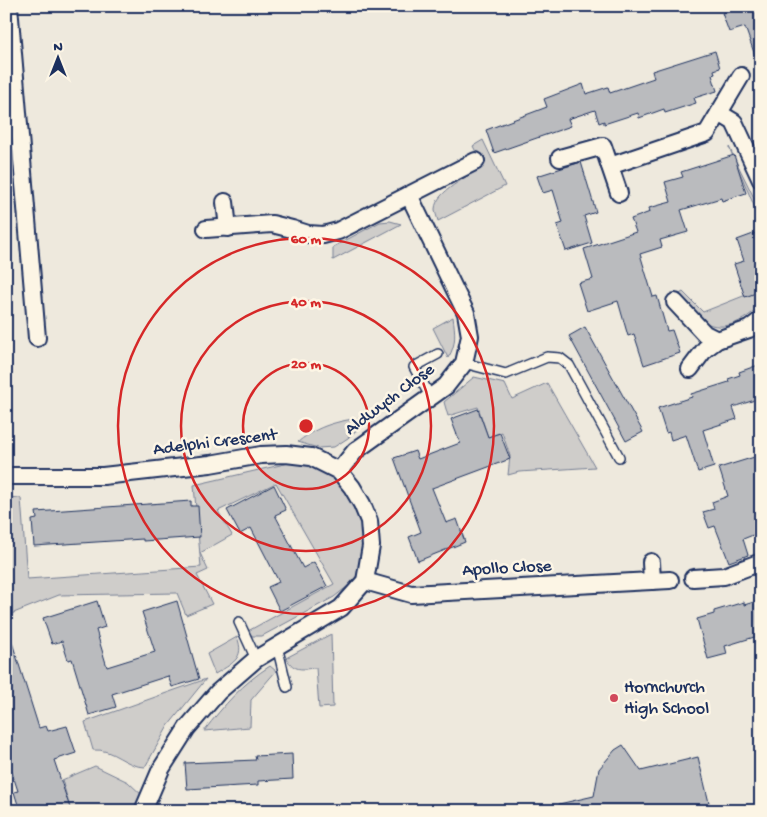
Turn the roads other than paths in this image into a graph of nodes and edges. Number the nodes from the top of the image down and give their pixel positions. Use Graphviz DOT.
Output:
graph roads {
  1 [pos="9,6"];
  2 [pos="741,76"];
  3 [pos="719,113"];
  4 [pos="560,158"];
  5 [pos="476,161"];
  6 [pos="610,166"];
  7 [pos="761,180"];
  8 [pos="619,193"];
  9 [pos="409,195"];
  10 [pos="225,202"];
  11 [pos="228,228"];
  12 [pos="206,229"];
  13 [pos="675,302"];
  14 [pos="761,320"];
  15 [pos="37,338"];
  16 [pos="717,340"];
  17 [pos="438,354"];
  18 [pos="464,364"];
  19 [pos="690,369"];
  20 [pos="431,398"];
  21 [pos="620,457"];
  22 [pos="339,471"];
  23 [pos="6,476"];
  24 [pos="651,562"];
  25 [pos="761,562"];
  26 [pos="692,578"];
  27 [pos="670,580"];
  28 [pos="365,581"];
  29 [pos="652,581"];
  30 [pos="239,622"];
  31 [pos="276,646"];
  32 [pos="256,659"];
  33 [pos="287,687"];
  34 [pos="143,811"];
  1 -- 15 [label="street"];
  2 -- 3 [label="street"];
  3 -- 6 [label="street"];
  3 -- 7 [label="street"];
  4 -- 6 [label="street"];
  5 -- 9 [label="street"];
  6 -- 8 [label="street"];
  9 -- 11 [label="street"];
  9 -- 18 [label="street, Aldwych Close"];
  10 -- 11 [label="street"];
  11 -- 12 [label="street"];
  13 -- 16 [label="street"];
  14 -- 16 [label="street"];
  16 -- 19 [label="street"];
  17 -- 20 [label="lane"];
  18 -- 20 [label="street, Aldwych Close"];
  18 -- 21 [label="lane"];
  20 -- 22 [label="street, Aldwych Close"];
  22 -- 23 [label="street, Adelphi Crescent"];
  22 -- 28 [label="street, Adelphi Crescent"];
  24 -- 29 [label="street"];
  25 -- 26 [label="street"];
  27 -- 29 [label="street, Apollo Close"];
  28 -- 29 [label="street, Apollo Close"];
  28 -- 31 [label="street"];
  30 -- 32 [label="lane"];
  31 -- 32 [label="street"];
  31 -- 33 [label="lane"];
  32 -- 34 [label="street"];
}
